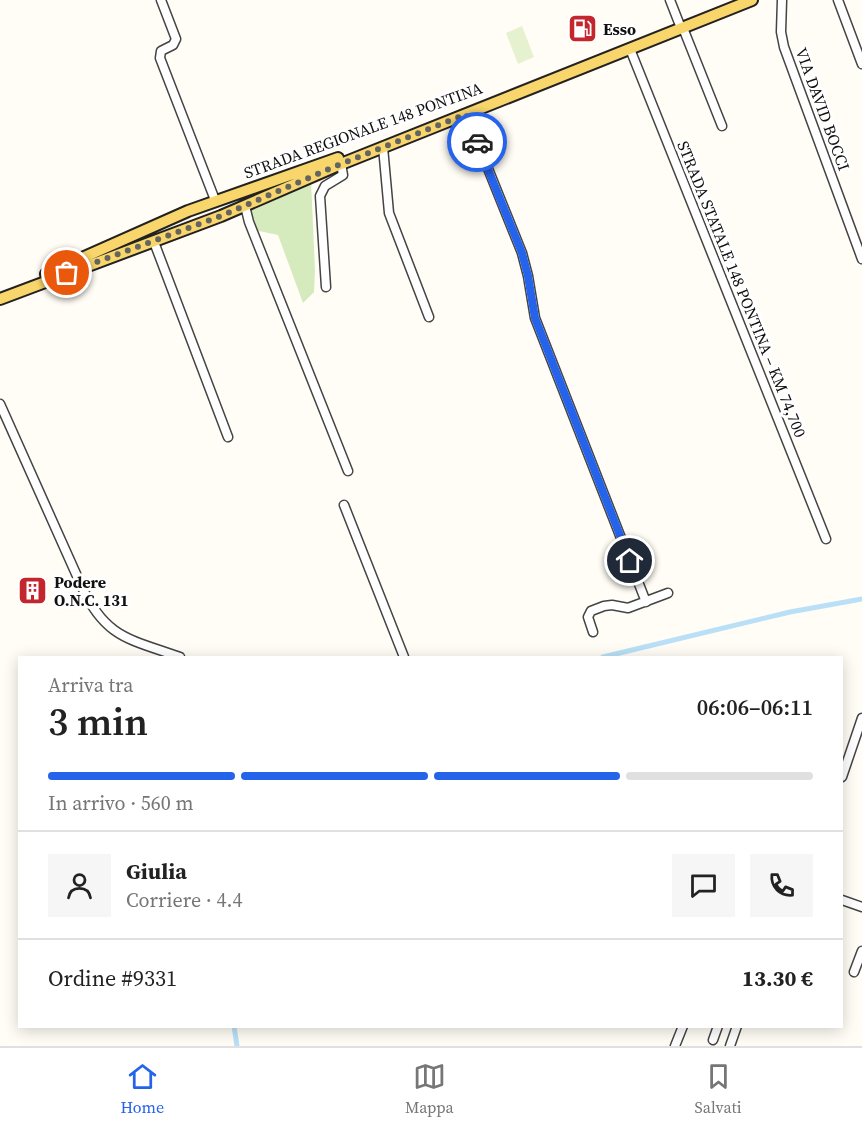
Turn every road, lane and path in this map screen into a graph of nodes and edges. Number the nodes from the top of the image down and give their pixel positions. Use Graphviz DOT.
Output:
graph roads {
  1 [pos="161,0"];
  2 [pos="670,0"];
  3 [pos="738,0"];
  4 [pos="752,0"];
  5 [pos="782,0"];
  6 [pos="838,0"];
  7 [pos="681,26"];
  8 [pos="630,49"];
  9 [pos="862,64"];
  10 [pos="466,114"];
  11 [pos="722,126"];
  12 [pos="383,147"];
  13 [pos="341,164"];
  14 [pos="215,201"];
  15 [pos="245,206"];
  16 [pos="154,242"];
  17 [pos="862,259"];
  18 [pos="326,287"];
  19 [pos="0,292"];
  20 [pos="0,299"];
  21 [pos="429,318"];
  22 [pos="0,404"];
  23 [pos="228,436"];
  24 [pos="348,471"];
  25 [pos="344,504"];
  26 [pos="826,539"];
  27 [pos="668,593"];
  28 [pos="646,602"];
  29 [pos="592,632"];
  30 [pos="177,656"];
  31 [pos="404,656"];
  32 [pos="862,718"];
  33 [pos="860,731"];
  34 [pos="843,774"];
  35 [pos="843,900"];
  36 [pos="862,908"];
  37 [pos="862,951"];
  38 [pos="854,972"];
  39 [pos="681,1028"];
  40 [pos="717,1028"];
  41 [pos="736,1028"];
  42 [pos="713,1040"];
  43 [pos="675,1046"];
  44 [pos="731,1046"];
  1 -- 14 [label="street"];
  2 -- 7 [label="street"];
  3 -- 7 [label="main road, STRADA REGIONALE 148 PONTINA"];
  4 -- 7 [label="main road, STRADA REGIONALE 148 PONTINA"];
  5 -- 17 [label="street, VIA DAVID BOCCI"];
  6 -- 9 [label="street"];
  7 -- 8 [label="main road, STRADA REGIONALE 148 PONTINA"];
  7 -- 11 [label="street"];
  7 -- 14 [label="main road, STRADA REGIONALE 148 PONTINA"];
  8 -- 10 [label="main road, STRADA REGIONALE 148 PONTINA"];
  8 -- 26 [label="street, STRADA STATALE 148 PONTINA – KM 74,700"];
  10 -- 12 [label="main road, STRADA REGIONALE 148 PONTINA"];
  10 -- 28 [label="street"];
  12 -- 13 [label="main road, STRADA REGIONALE 148 PONTINA"];
  12 -- 21 [label="street"];
  13 -- 15 [label="main road, STRADA REGIONALE 148 PONTINA"];
  13 -- 18 [label="street"];
  14 -- 19 [label="main road, STRADA REGIONALE 148 PONTINA"];
  15 -- 16 [label="main road, STRADA REGIONALE 148 PONTINA"];
  15 -- 24 [label="street"];
  16 -- 20 [label="main road, STRADA REGIONALE 148 PONTINA"];
  16 -- 23 [label="street"];
  22 -- 30 [label="street"];
  25 -- 31 [label="street"];
  27 -- 28 [label="street"];
  28 -- 29 [label="street"];
  32 -- 33 [label="street"];
  33 -- 34 [label="street"];
  35 -- 36 [label="street"];
  37 -- 38 [label="street"];
  39 -- 43 [label="street"];
  40 -- 42 [label="street"];
  41 -- 44 [label="street"];
}
